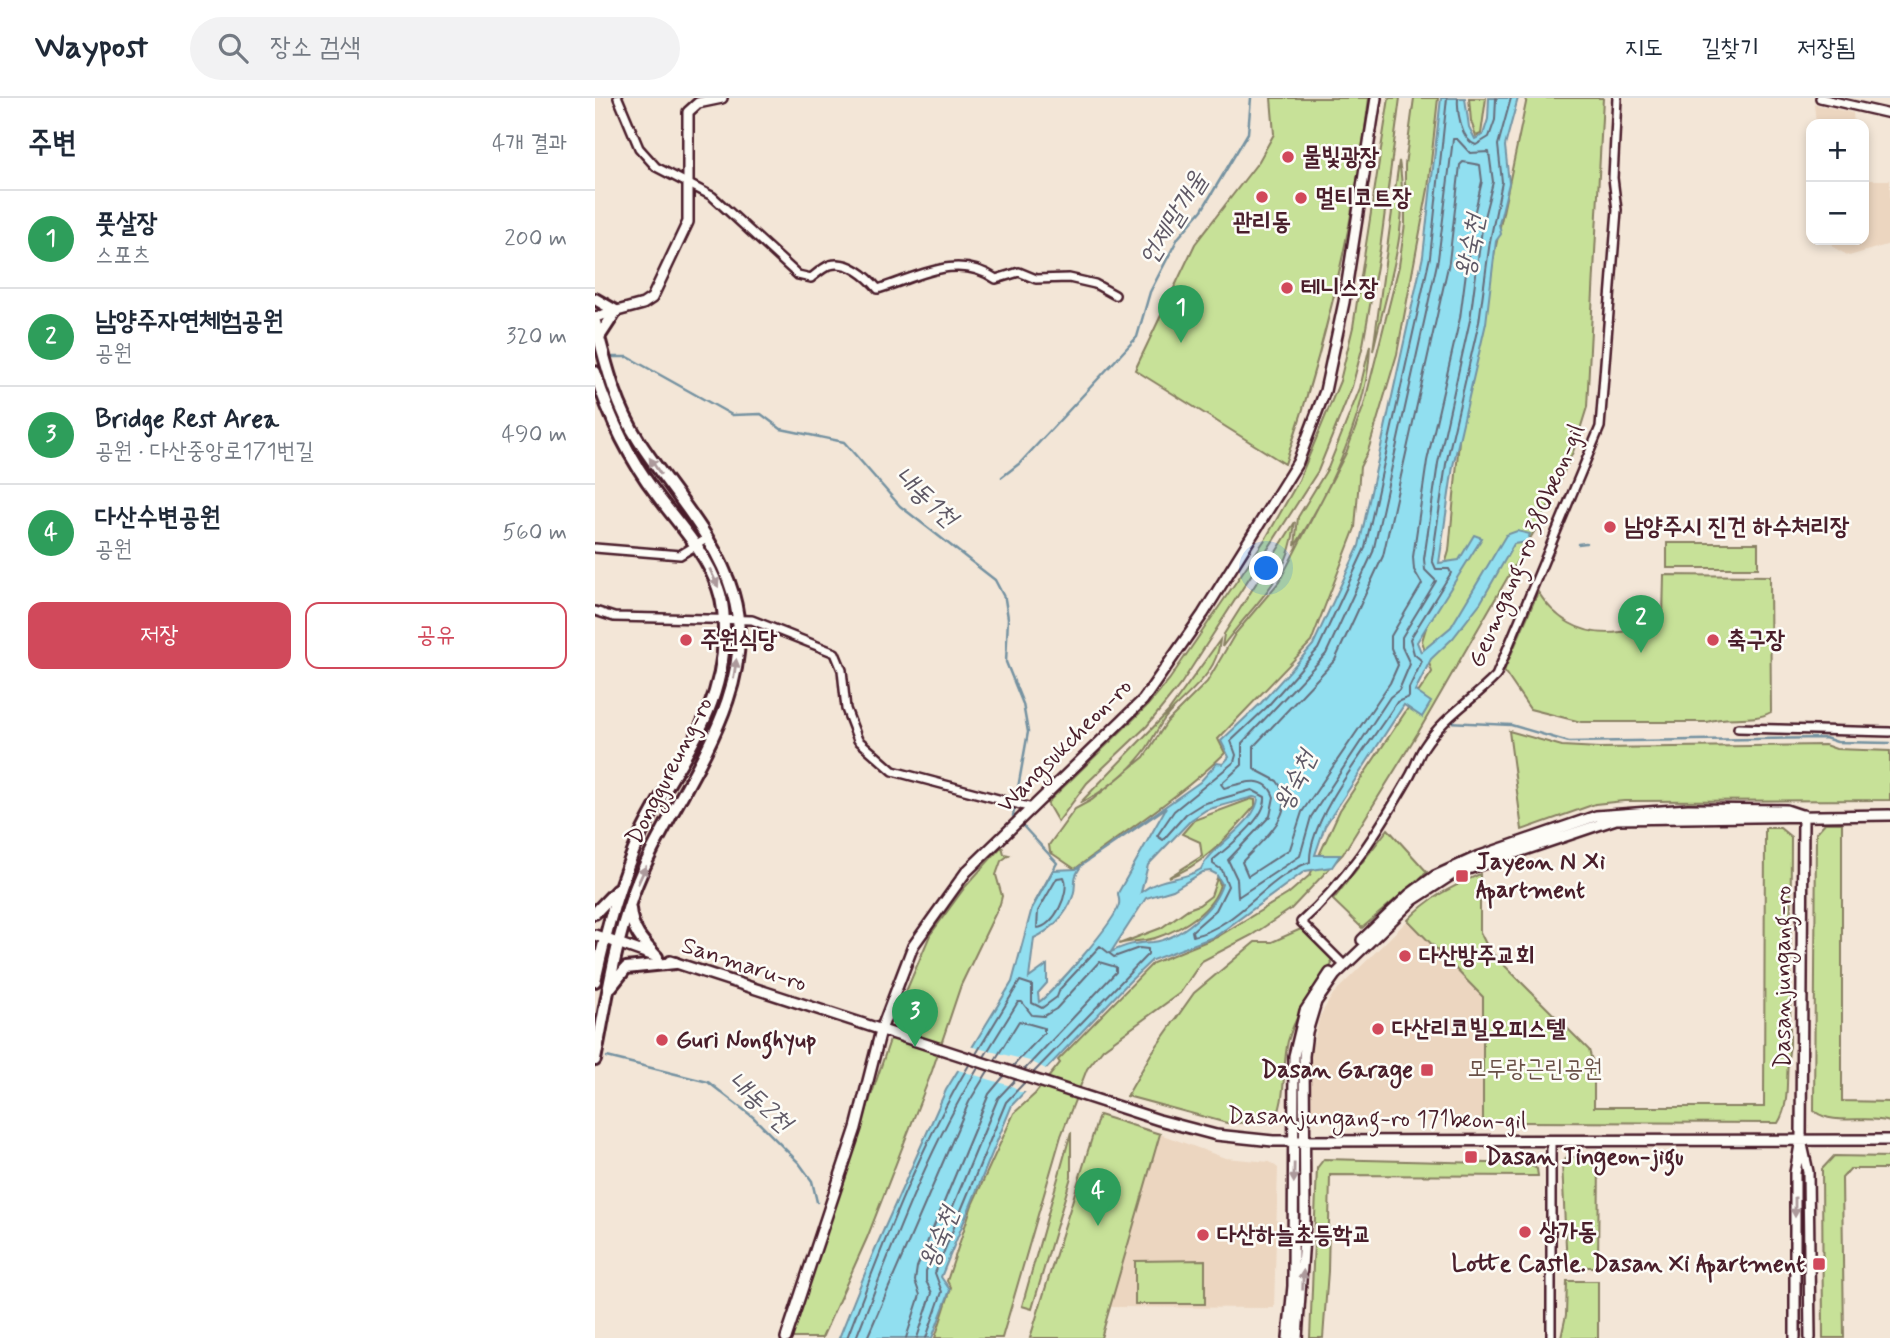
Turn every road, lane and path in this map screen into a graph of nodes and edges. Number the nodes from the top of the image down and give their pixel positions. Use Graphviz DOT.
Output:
graph roads {
  1 [pos="618,98"];
  2 [pos="722,98"];
  3 [pos="1376,98"];
  4 [pos="1617,98"];
  5 [pos="1820,98"];
  6 [pos="1890,114"];
  7 [pos="686,183"];
  8 [pos="1115,295"];
  9 [pos="595,299"];
  10 [pos="616,311"];
  11 [pos="595,319"];
  12 [pos="599,337"];
  13 [pos="595,372"];
  14 [pos="597,387"];
  15 [pos="708,538"];
  16 [pos="696,545"];
  17 [pos="595,548"];
  18 [pos="595,611"];
  19 [pos="724,617"];
  20 [pos="738,618"];
  21 [pos="1738,728"];
  22 [pos="1890,732"];
  23 [pos="1032,808"];
  24 [pos="1803,815"];
  25 [pos="1890,815"];
  26 [pos="619,888"];
  27 [pos="630,904"];
  28 [pos="595,913"];
  29 [pos="600,937"];
  30 [pos="618,944"];
  31 [pos="657,957"];
  32 [pos="675,963"];
  33 [pos="1343,963"];
  34 [pos="595,982"];
  35 [pos="609,989"];
  36 [pos="885,1031"];
  37 [pos="595,1060"];
  38 [pos="1122,1108"];
  39 [pos="1801,1140"];
  40 [pos="1890,1140"];
  41 [pos="1299,1141"];
  42 [pos="1551,1142"];
  43 [pos="786,1338"];
  44 [pos="1287,1338"];
  45 [pos="1297,1338"];
  46 [pos="1551,1338"];
  47 [pos="1795,1338"];
  48 [pos="1809,1338"];
  1 -- 7 [label="street"];
  2 -- 7 [label="street"];
  3 -- 23 [label="street, Wangsukcheon-ro"];
  4 -- 33 [label="street, Geumgang-ro 380beon-gil"];
  5 -- 6 [label="street"];
  7 -- 8 [label="street"];
  7 -- 10 [label="street"];
  9 -- 10 [label="main road"];
  10 -- 11 [label="street"];
  10 -- 12 [label="main road"];
  11 -- 12 [label="main road, Donggureung-ro"];
  15 -- 12 [label="main road, Donggureung-ro, one-way"];
  13 -- 14 [label="main road, Donggureung-ro"];
  14 -- 16 [label="main road, Donggureung-ro"];
  15 -- 16 [label="street"];
  15 -- 20 [label="main road, Donggureung-ro"];
  16 -- 17 [label="street"];
  16 -- 19 [label="main road, Donggureung-ro, one-way"];
  18 -- 19 [label="street"];
  19 -- 20 [label="street"];
  19 -- 26 [label="main road, Donggureung-ro"];
  20 -- 23 [label="street"];
  27 -- 20 [label="main road, Donggureung-ro, one-way"];
  21 -- 22 [label="street"];
  23 -- 36 [label="street, Wangsukcheon-ro"];
  24 -- 25 [label="street"];
  24 -- 33 [label="street"];
  24 -- 39 [label="street, Dasanjungang-ro"];
  26 -- 28 [label="main road"];
  26 -- 29 [label="main road, Donggureung-ro"];
  27 -- 30 [label="main road, Donggureung-ro"];
  27 -- 31 [label="main road"];
  29 -- 30 [label="street, Sanmaru-ro"];
  29 -- 34 [label="main road, Donggureung-ro"];
  30 -- 31 [label="street, Sanmaru-ro"];
  30 -- 35 [label="main road, Donggureung-ro"];
  31 -- 32 [label="street, Sanmaru-ro"];
  32 -- 35 [label="main road"];
  32 -- 36 [label="street, Sanmaru-ro"];
  33 -- 41 [label="street"];
  35 -- 37 [label="main road, Donggureung-ro"];
  36 -- 38 [label="street, Sanmaru-ro"];
  36 -- 43 [label="street, Wangsukcheon-ro"];
  38 -- 41 [label="street, Dasanjungang-ro 171beon-gil"];
  39 -- 40 [label="street, Dasanjungang-ro 171beon-gil"];
  39 -- 42 [label="street, Dasanjungang-ro 171beon-gil"];
  39 -- 47 [label="street, Dasanjungang-ro, one-way"];
  39 -- 48 [label="street, Dasanjungang-ro"];
  41 -- 42 [label="street, Dasanjungang-ro 171beon-gil"];
  41 -- 44 [label="street, one-way"];
  45 -- 41 [label="street, one-way"];
  42 -- 46 [label="street, Dasanjungang-ro 171beon-gil"];
}
